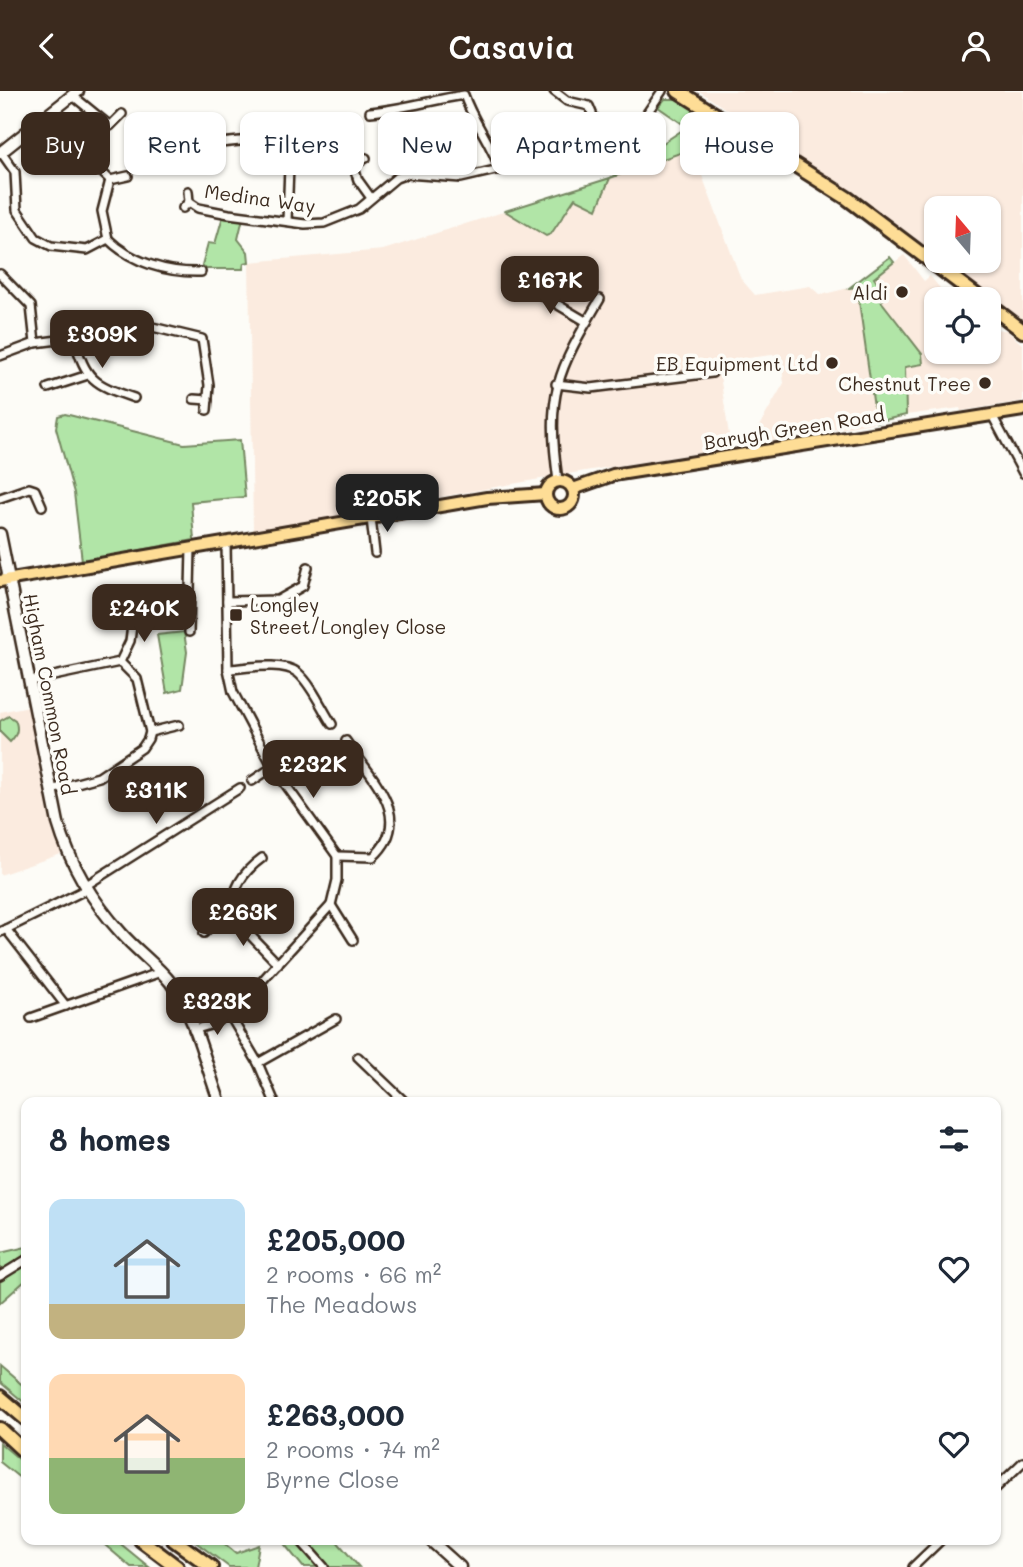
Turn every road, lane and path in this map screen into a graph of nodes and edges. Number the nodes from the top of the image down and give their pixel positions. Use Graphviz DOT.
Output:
graph roads {
  1 [pos="554,91"];
  2 [pos="662,91"];
  3 [pos="678,91"];
  4 [pos="75,93"];
  5 [pos="370,112"];
  6 [pos="591,112"];
  7 [pos="648,112"];
  8 [pos="121,114"];
  9 [pos="226,142"];
  10 [pos="491,145"];
  11 [pos="0,153"];
  12 [pos="491,172"];
  13 [pos="105,175"];
  14 [pos="358,175"];
  15 [pos="128,176"];
  16 [pos="110,180"];
  17 [pos="188,191"];
  18 [pos="372,198"];
  19 [pos="287,221"];
  20 [pos="108,239"];
  21 [pos="201,272"];
  22 [pos="0,274"];
  23 [pos="528,287"];
  24 [pos="965,287"];
  25 [pos="600,299"];
  26 [pos="1001,314"];
  27 [pos="587,322"];
  28 [pos="1023,331"];
  29 [pos="74,338"];
  30 [pos="35,343"];
  31 [pos="0,356"];
  32 [pos="712,373"];
  33 [pos="88,376"];
  34 [pos="556,384"];
  35 [pos="48,389"];
  36 [pos="134,398"];
  37 [pos="194,399"];
  38 [pos="208,400"];
  39 [pos="207,409"];
  40 [pos="1023,410"];
  41 [pos="992,415"];
  42 [pos="1023,473"];
  43 [pos="558,481"];
  44 [pos="573,489"];
  45 [pos="546,494"];
  46 [pos="0,498"];
  47 [pos="42,506"];
  48 [pos="371,518"];
  49 [pos="0,534"];
  50 [pos="226,543"];
  51 [pos="191,548"];
  52 [pos="375,553"];
  53 [pos="308,567"];
  54 [pos="4,580"];
  55 [pos="227,601"];
  56 [pos="149,609"];
  57 [pos="189,632"];
  58 [pos="120,662"];
  59 [pos="228,669"];
  60 [pos="30,681"];
  61 [pos="334,708"];
  62 [pos="325,713"];
  63 [pos="332,724"];
  64 [pos="179,725"];
  65 [pos="150,731"];
  66 [pos="342,754"];
  67 [pos="273,767"];
  68 [pos="252,781"];
  69 [pos="240,788"];
  70 [pos="51,790"];
  71 [pos="337,856"];
  72 [pos="262,858"];
  73 [pos="86,887"];
  74 [pos="331,905"];
  75 [pos="229,913"];
  76 [pos="3,931"];
  77 [pos="204,933"];
  78 [pos="353,940"];
  79 [pos="278,964"];
  80 [pos="161,972"];
  81 [pos="66,1006"];
  82 [pos="229,1014"];
  83 [pos="31,1018"];
  84 [pos="336,1019"];
  85 [pos="193,1030"];
  86 [pos="358,1057"];
  87 [pos="258,1063"];
  88 [pos="369,1067"];
  89 [pos="361,1076"];
  90 [pos="218,1097"];
  91 [pos="272,1097"];
  92 [pos="400,1097"];
  93 [pos="21,1263"];
  94 [pos="0,1276"];
  95 [pos="0,1397"];
  96 [pos="21,1415"];
  97 [pos="0,1429"];
  98 [pos="21,1448"];
  99 [pos="1023,1462"];
  100 [pos="1001,1483"];
  101 [pos="148,1545"];
  102 [pos="181,1545"];
  103 [pos="304,1545"];
  104 [pos="436,1545"];
  105 [pos="936,1545"];
  106 [pos="177,1567"];
  107 [pos="211,1567"];
  108 [pos="324,1567"];
  109 [pos="460,1567"];
  110 [pos="913,1567"];
  1 -- 6 [label="street"];
  2 -- 7 [label="street, Medina Way"];
  3 -- 24 [label="highway"];
  4 -- 8 [label="street"];
  4 -- 11 [label="street"];
  5 -- 10 [label="street"];
  9 -- 19 [label="street"];
  11 -- 20 [label="street"];
  12 -- 18 [label="street, Medina Way"];
  13 -- 16 [label="street"];
  14 -- 18 [label="street"];
  15 -- 16 [label="street"];
  16 -- 20 [label="street"];
  17 -- 19 [label="street, Medina Way"];
  18 -- 19 [label="street, Medina Way"];
  20 -- 21 [label="street"];
  22 -- 30 [label="street"];
  23 -- 27 [label="street"];
  25 -- 27 [label="street"];
  26 -- 28 [label="highway"];
  27 -- 34 [label="street"];
  29 -- 30 [label="street"];
  29 -- 33 [label="street"];
  29 -- 38 [label="street"];
  30 -- 31 [label="street"];
  32 -- 34 [label="street"];
  33 -- 35 [label="street"];
  33 -- 36 [label="street"];
  34 -- 43 [label="street"];
  37 -- 38 [label="street"];
  38 -- 39 [label="street"];
  40 -- 41 [label="main road, Barugh Green Road"];
  41 -- 42 [label="street"];
  41 -- 44 [label="main road, Barugh Green Road"];
  43 -- 44 [label="main road"];
  43 -- 45 [label="main road"];
  44 -- 45 [label="main road, Barugh Green Road"];
  45 -- 48 [label="main road, Barugh Green Road"];
  46 -- 47 [label="street"];
  48 -- 50 [label="main road, Barugh Green Road"];
  48 -- 52 [label="street"];
  49 -- 54 [label="street, Higham Common Road"];
  50 -- 51 [label="main road, Barugh Green Road"];
  50 -- 55 [label="street"];
  51 -- 54 [label="main road, Barugh Green Road"];
  51 -- 57 [label="street"];
  53 -- 55 [label="street"];
  54 -- 60 [label="street, Higham Common Road"];
  55 -- 59 [label="street"];
  56 -- 58 [label="street"];
  58 -- 60 [label="street"];
  58 -- 65 [label="street"];
  59 -- 62 [label="street"];
  59 -- 67 [label="street"];
  60 -- 70 [label="street, Higham Common Road"];
  61 -- 62 [label="street"];
  62 -- 63 [label="street"];
  64 -- 65 [label="street"];
  65 -- 70 [label="street"];
  66 -- 71 [label="street"];
  67 -- 68 [label="street"];
  67 -- 71 [label="street"];
  69 -- 73 [label="street"];
  70 -- 73 [label="street, Higham Common Road"];
  71 -- 74 [label="street"];
  72 -- 75 [label="street"];
  73 -- 76 [label="street"];
  73 -- 80 [label="street, Higham Common Road"];
  74 -- 78 [label="street"];
  74 -- 79 [label="street"];
  75 -- 77 [label="street"];
  75 -- 79 [label="street"];
  76 -- 81 [label="street"];
  79 -- 82 [label="street"];
  80 -- 81 [label="street"];
  80 -- 85 [label="street, Higham Common Road"];
  81 -- 83 [label="street"];
  82 -- 85 [label="street"];
  82 -- 87 [label="street"];
  84 -- 87 [label="street"];
  85 -- 90 [label="street, Higham Common Road"];
  86 -- 88 [label="street"];
  87 -- 91 [label="street"];
  88 -- 89 [label="street"];
  88 -- 92 [label="street"];
  93 -- 94 [label="street"];
  95 -- 96 [label="highway"];
  97 -- 98 [label="highway"];
  99 -- 100 [label="street"];
  101 -- 106 [label="highway"];
  102 -- 107 [label="highway"];
  103 -- 108 [label="street"];
  104 -- 109 [label="street"];
  105 -- 110 [label="street"];
}
